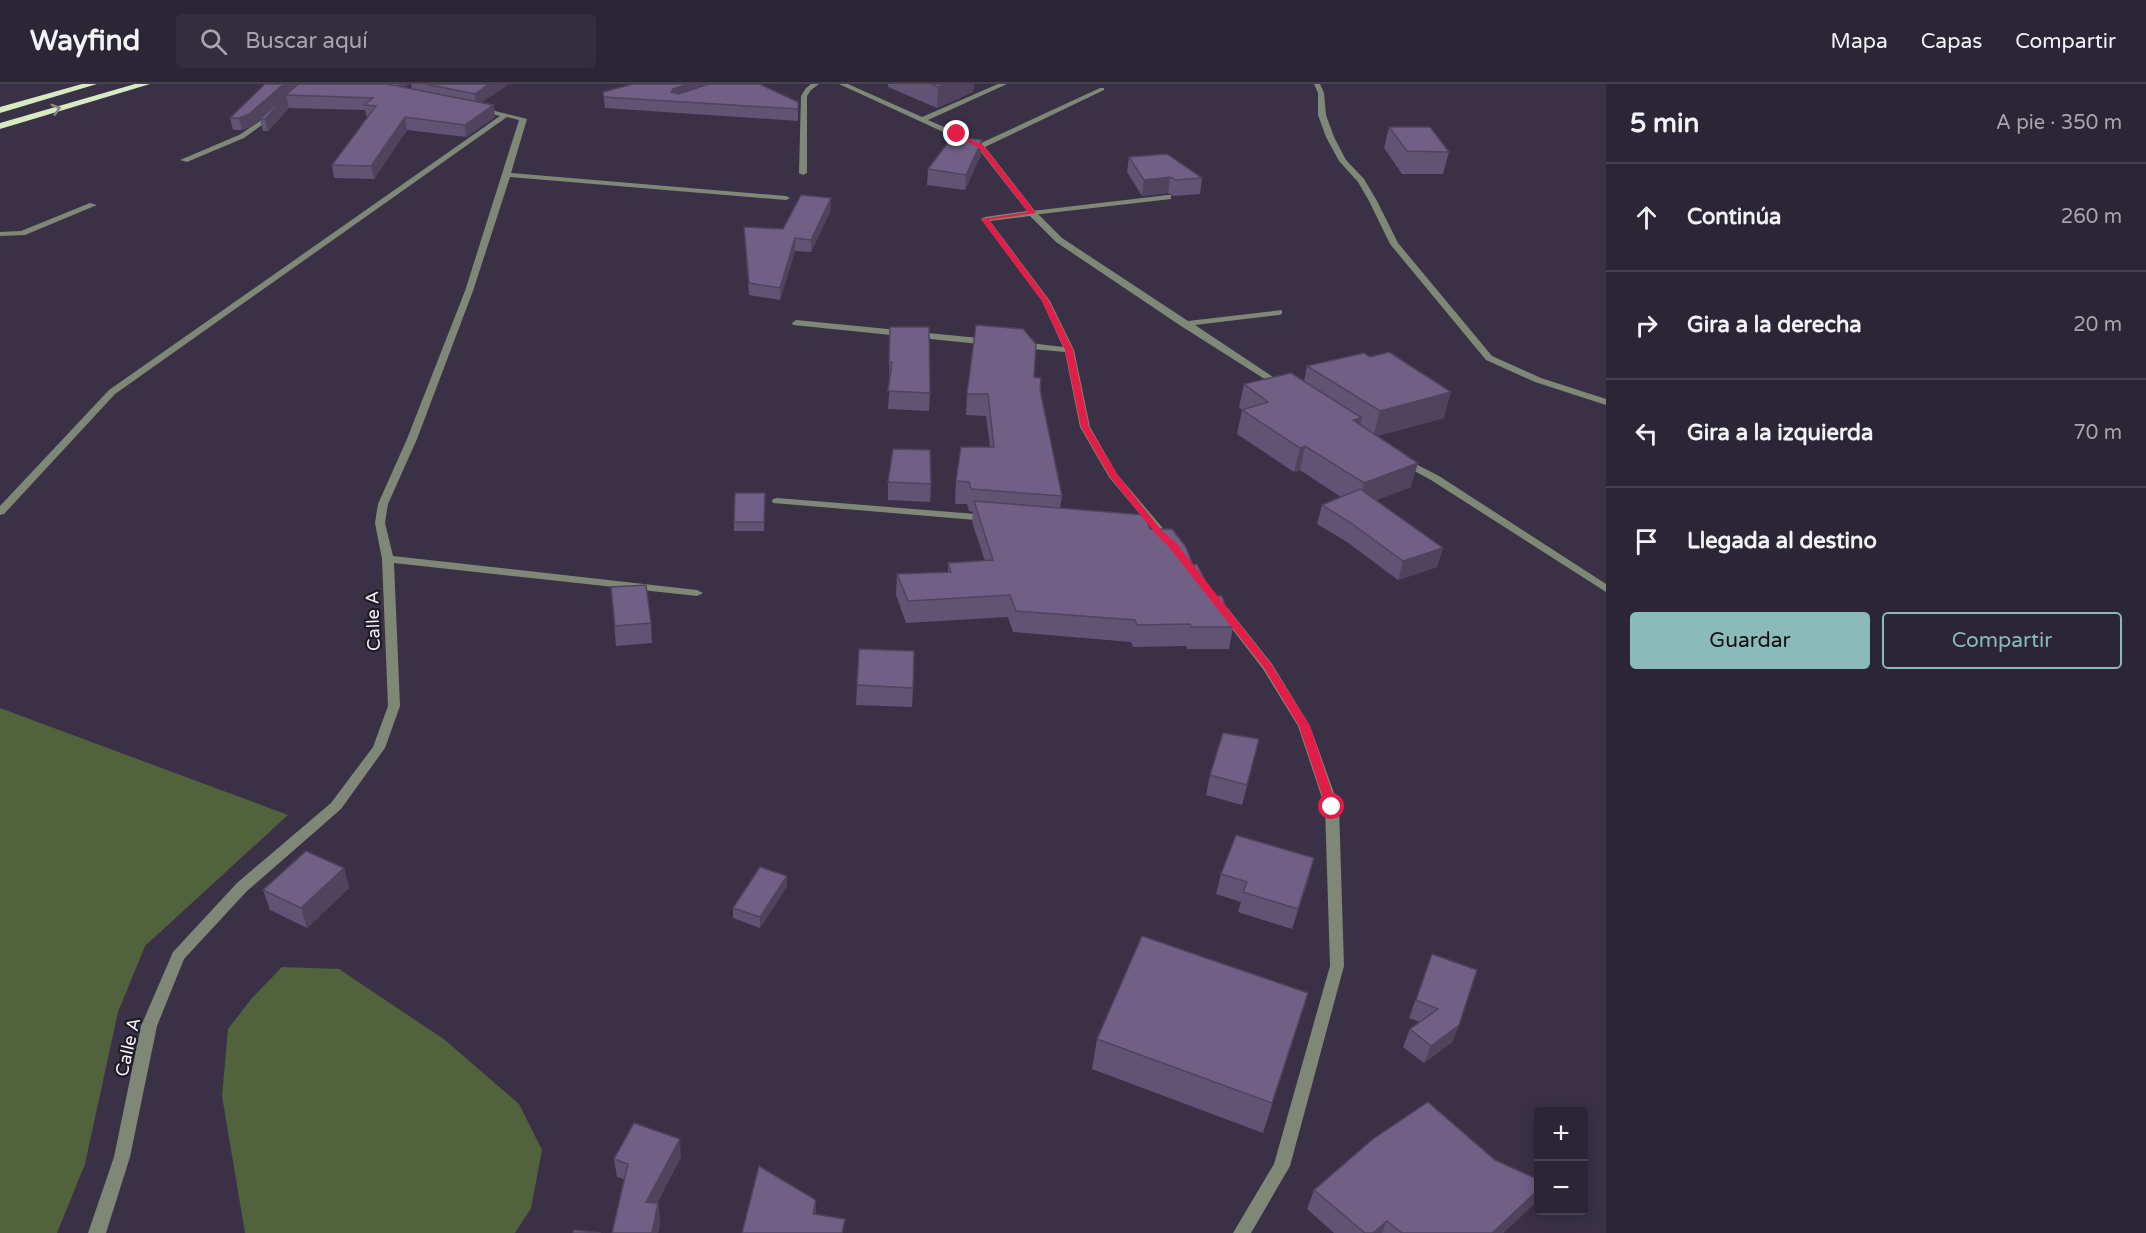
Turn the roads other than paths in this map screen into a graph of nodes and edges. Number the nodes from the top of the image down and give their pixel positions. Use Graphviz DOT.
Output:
graph roads {
  1 [pos="92,84"];
  2 [pos="145,84"];
  3 [pos="816,84"];
  4 [pos="842,84"];
  5 [pos="1004,84"];
  6 [pos="1317,84"];
  7 [pos="80,86"];
  8 [pos="1102,89"];
  9 [pos="281,107"];
  10 [pos="471,108"];
  11 [pos="0,110"];
  12 [pos="506,115"];
  13 [pos="923,119"];
  14 [pos="0,126"];
  15 [pos="981,146"];
  16 [pos="184,160"];
  17 [pos="803,173"];
  18 [pos="507,175"];
  19 [pos="1168,197"];
  20 [pos="786,198"];
  21 [pos="93,205"];
  22 [pos="1032,213"];
  23 [pos="0,234"];
  24 [pos="1279,312"];
  25 [pos="796,323"];
  26 [pos="1184,324"];
  27 [pos="998,343"];
  28 [pos="1010,344"];
  29 [pos="1069,350"];
  30 [pos="1289,392"];
  31 [pos="1606,402"];
  32 [pos="1395,456"];
  33 [pos="777,501"];
  34 [pos="0,512"];
  35 [pos="1000,519"];
  36 [pos="1180,555"];
  37 [pos="388,559"];
  38 [pos="1606,589"];
  39 [pos="697,593"];
  40 [pos="1216,601"];
  41 [pos="98,1233"];
  42 [pos="1242,1233"];
  1 -- 7 [label="highway"];
  14 -- 2 [label="highway, one-way"];
  3 -- 17 [label="street"];
  4 -- 13 [label="street"];
  5 -- 13 [label="street"];
  6 -- 31 [label="street"];
  7 -- 11 [label="highway"];
  8 -- 15 [label="street"];
  9 -- 16 [label="street"];
  10 -- 12 [label="street"];
  12 -- 18 [label="street, Calle A"];
  12 -- 34 [label="street"];
  13 -- 15 [label="street"];
  15 -- 22 [label="street"];
  18 -- 20 [label="street"];
  18 -- 37 [label="street, Calle A"];
  19 -- 22 [label="street"];
  21 -- 23 [label="street"];
  22 -- 26 [label="street"];
  22 -- 29 [label="street"];
  24 -- 26 [label="street"];
  25 -- 27 [label="street"];
  26 -- 30 [label="street"];
  28 -- 29 [label="street"];
  29 -- 36 [label="street"];
  32 -- 38 [label="street"];
  33 -- 35 [label="street"];
  37 -- 39 [label="street"];
  37 -- 41 [label="street, Calle A"];
  40 -- 42 [label="street"];
}
